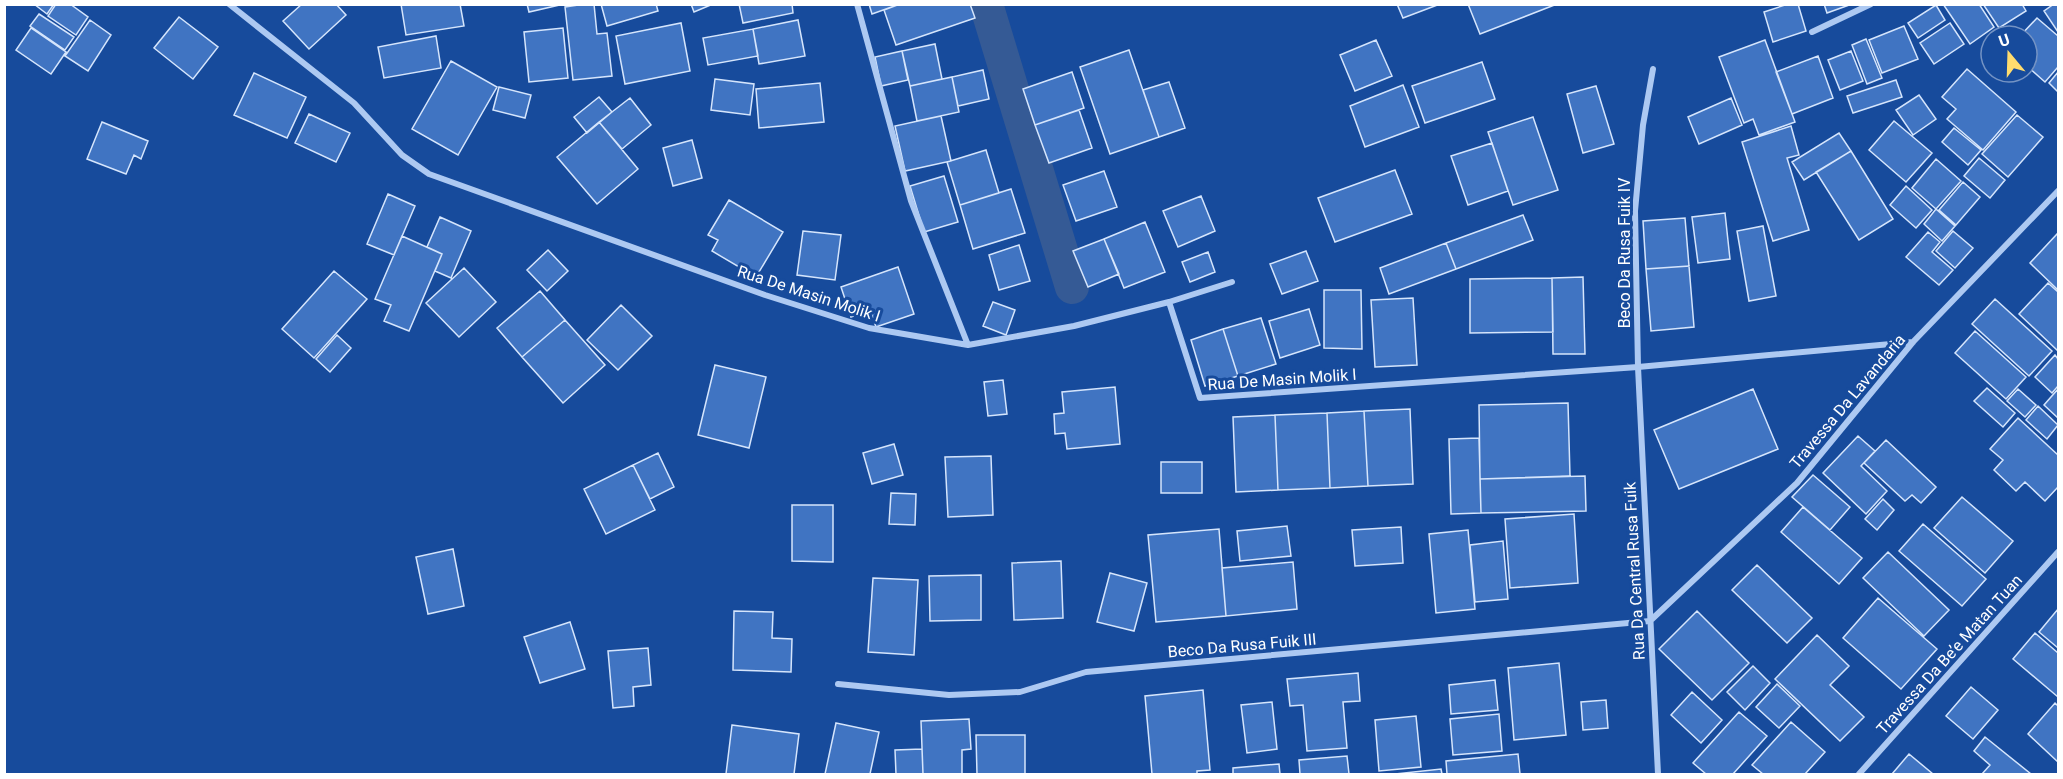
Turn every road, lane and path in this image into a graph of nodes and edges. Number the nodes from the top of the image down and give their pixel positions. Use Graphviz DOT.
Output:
graph roads {
  1 [pos="229,4"];
  2 [pos="857,4"];
  3 [pos="1871,4"];
  4 [pos="1812,32"];
  5 [pos="1653,69"];
  6 [pos="2058,191"];
  7 [pos="1232,282"];
  8 [pos="1168,302"];
  9 [pos="1913,342"];
  10 [pos="968,345"];
  11 [pos="1638,367"];
  12 [pos="2058,552"];
  13 [pos="1650,621"];
  14 [pos="838,684"];
  15 [pos="1658,774"];
  16 [pos="1859,774"];
  1 -- 10 [label="street, Rua De Masin Molik I"];
  2 -- 10 [label="street"];
  3 -- 4 [label="street"];
  5 -- 11 [label="street, Beco Da Rusa Fuik IV"];
  6 -- 9 [label="street, Travessa Da Lavandaria"];
  7 -- 8 [label="street"];
  8 -- 10 [label="street, Rua De Masin Molik I"];
  8 -- 11 [label="street, Rua De Masin Molik I"];
  9 -- 11 [label="street"];
  9 -- 13 [label="street, Travessa Da Lavandaria"];
  11 -- 13 [label="street, Rua Da Central Rusa Fuik"];
  12 -- 16 [label="street, Travessa Da Be’e Matan Tuan"];
  13 -- 14 [label="street, Beco Da Rusa Fuik III"];
  13 -- 15 [label="street, Rua Da Central Rusa Fuik"];
}
